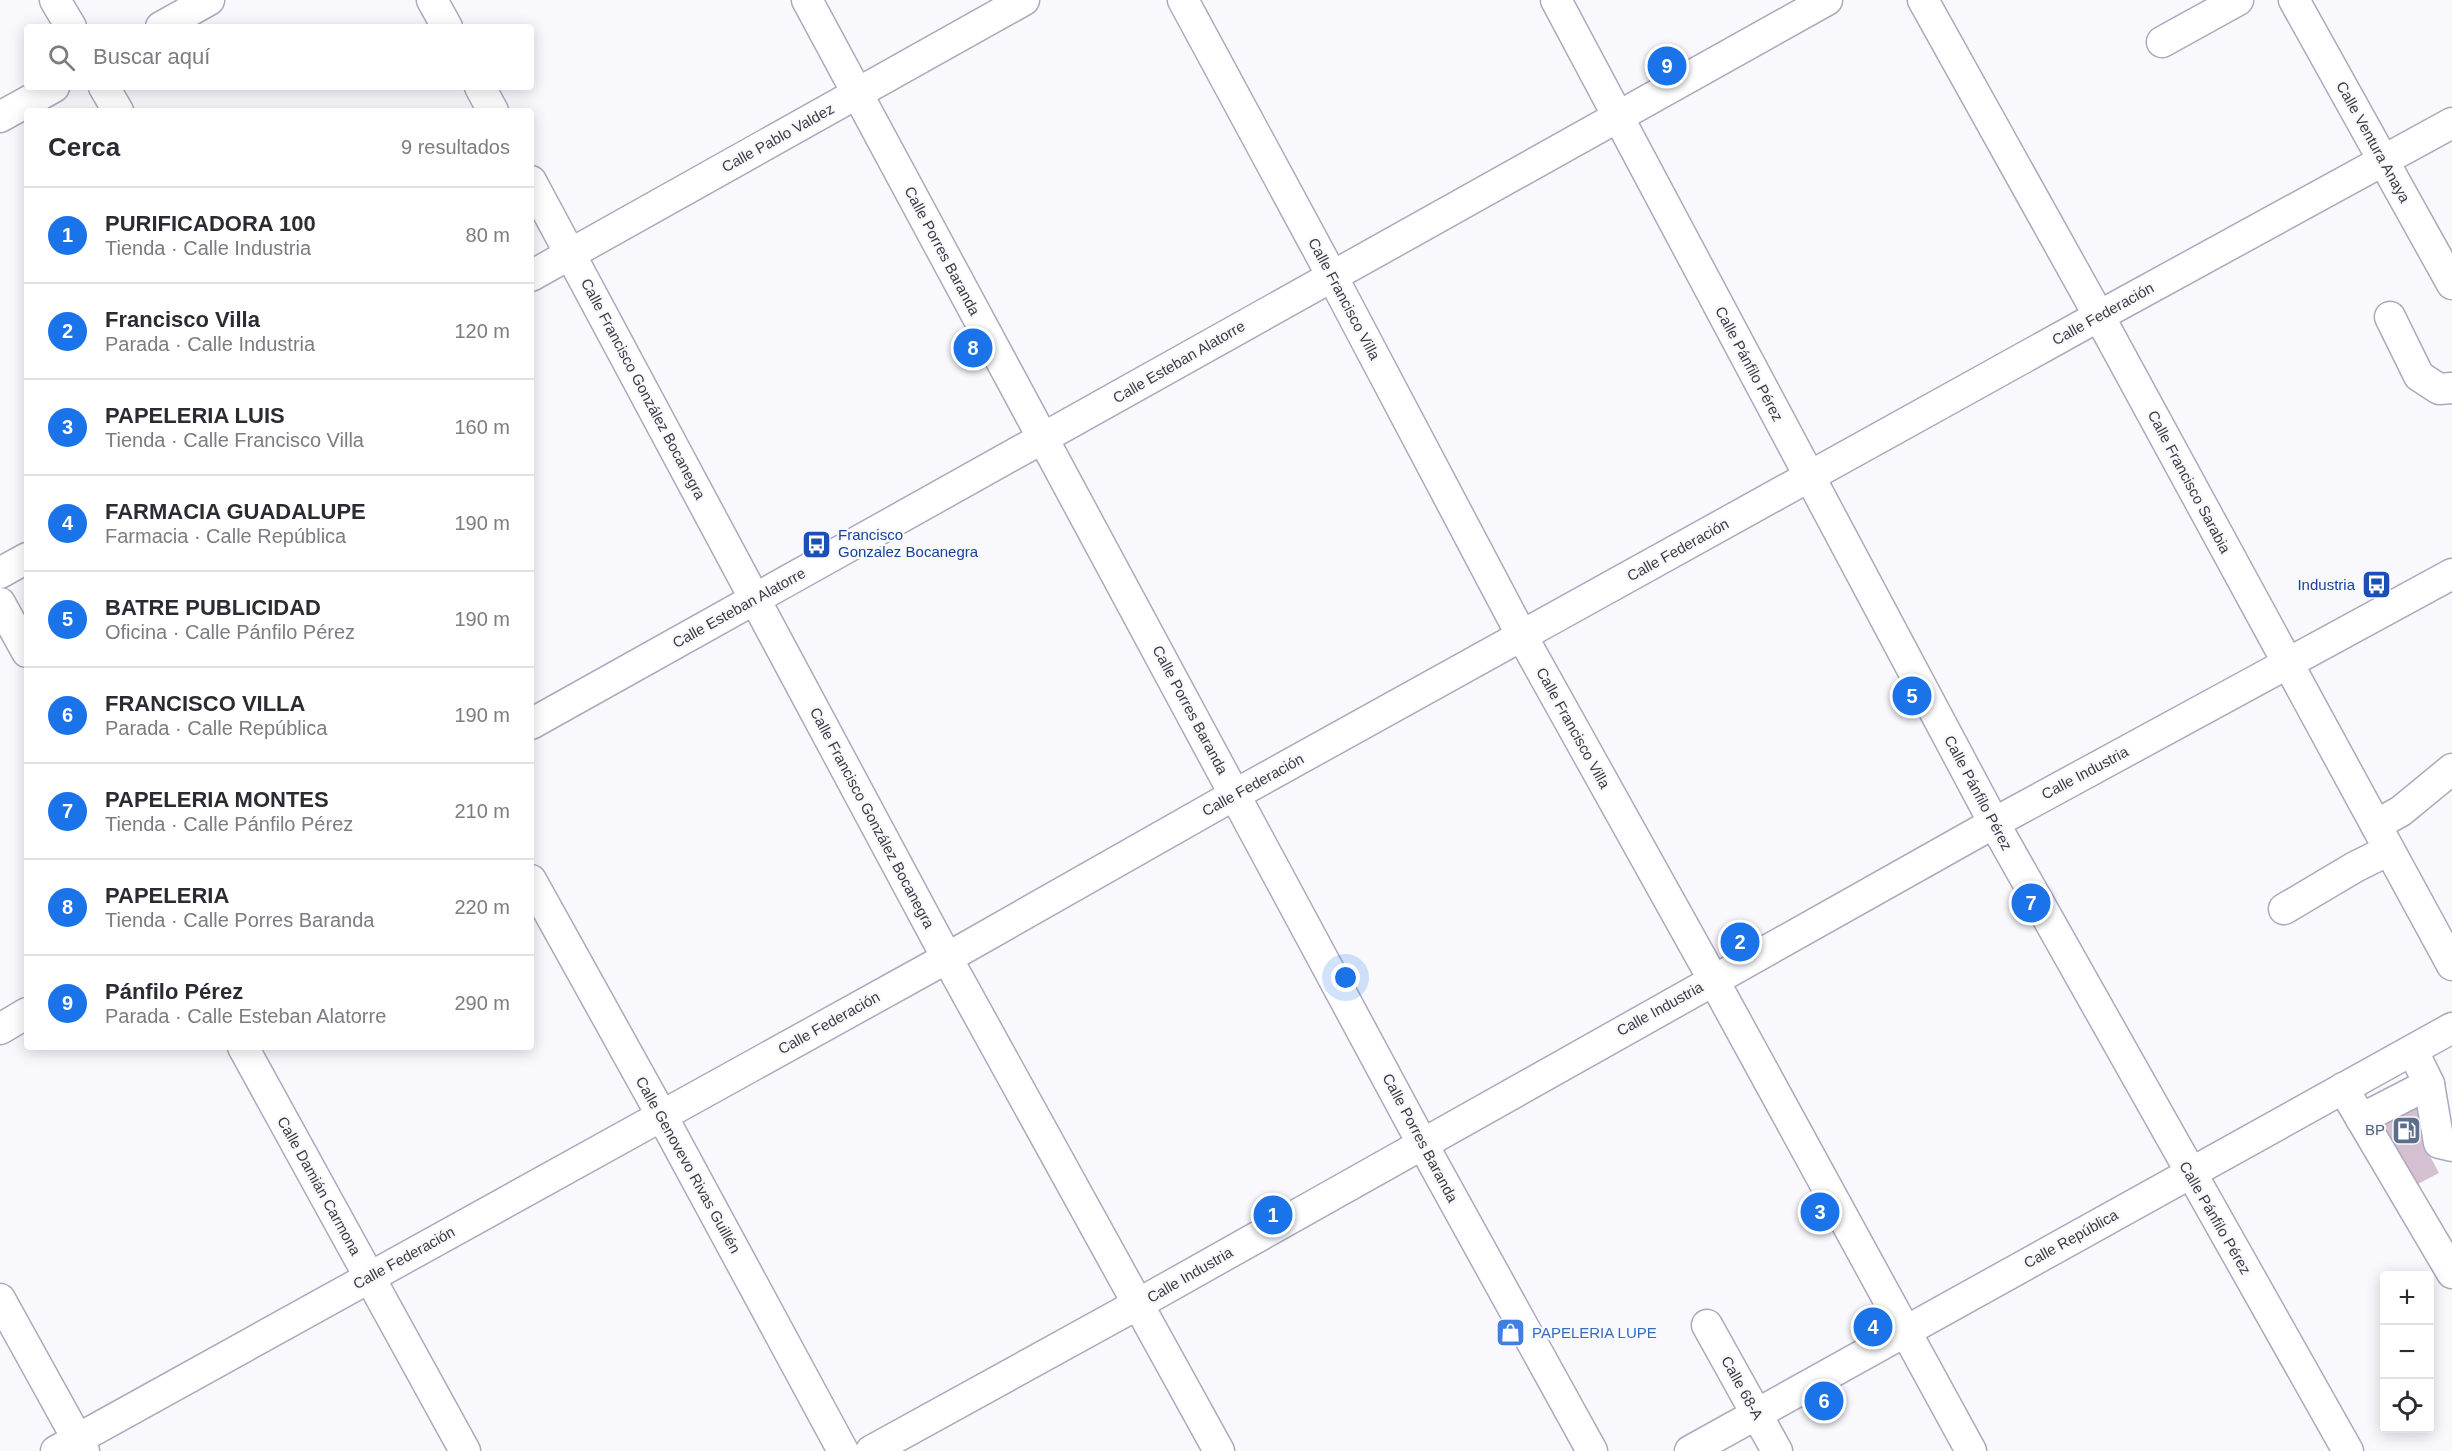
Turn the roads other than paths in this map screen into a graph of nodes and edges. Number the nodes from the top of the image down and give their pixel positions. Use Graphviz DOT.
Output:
graph roads {
  1 [pos="55,0"];
  2 [pos="209,0"];
  3 [pos="432,0"];
  4 [pos="807,0"];
  5 [pos="1024,0"];
  6 [pos="1183,0"];
  7 [pos="1556,0"];
  8 [pos="1827,0"];
  9 [pos="1923,0"];
  10 [pos="2238,0"];
  11 [pos="2294,0"];
  12 [pos="68,24"];
  13 [pos="166,24"];
  14 [pos="445,24"];
  15 [pos="2162,42"];
  16 [pos="49,90"];
  17 [pos="106,90"];
  18 [pos="482,90"];
  19 [pos="858,93"];
  20 [pos="116,108"];
  21 [pos="491,108"];
  22 [pos="0,117"];
  23 [pos="1617,117"];
  24 [pos="2452,123"];
  25 [pos="2383,160"];
  26 [pos="534,186"];
  27 [pos="571,253"];
  28 [pos="534,274"];
  29 [pos="1332,276"];
  30 [pos="2452,284"];
  31 [pos="2099,316"];
  32 [pos="2390,316"];
  33 [pos="2452,388"];
  34 [pos="1044,439"];
  35 [pos="1809,477"];
  36 [pos="24,560"];
  37 [pos="0,573"];
  38 [pos="2452,574"];
  39 [pos="755,600"];
  40 [pos="0,603"];
  41 [pos="1522,636"];
  42 [pos="24,647"];
  43 [pos="2287,664"];
  44 [pos="534,722"];
  45 [pos="2452,769"];
  46 [pos="1236,795"];
  47 [pos="1994,822"];
  48 [pos="2382,838"];
  49 [pos="534,885"];
  50 [pos="2284,909"];
  51 [pos="947,958"];
  52 [pos="2452,965"];
  53 [pos="1713,979"];
  54 [pos="24,1015"];
  55 [pos="2452,1028"];
  56 [pos="0,1029"];
  57 [pos="245,1050"];
  58 [pos="2413,1051"];
  59 [pos="2429,1084"];
  60 [pos="2343,1088"];
  61 [pos="662,1116"];
  62 [pos="2361,1119"];
  63 [pos="1422,1143"];
  64 [pos="2452,1146"];
  65 [pos="2190,1173"];
  66 [pos="2452,1273"];
  67 [pos="369,1277"];
  68 [pos="0,1299"];
  69 [pos="1138,1304"];
  70 [pos="1707,1325"];
  71 [pos="1905,1331"];
  72 [pos="1756,1414"];
  73 [pos="72,1447"];
  74 [pos="465,1451"];
  75 [pos="843,1451"];
  76 [pos="872,1451"];
  77 [pos="1219,1451"];
  78 [pos="1592,1451"];
  79 [pos="1690,1451"];
  80 [pos="1777,1451"];
  81 [pos="1971,1451"];
  82 [pos="2348,1451"];
  1 -- 12 [label="street"];
  2 -- 13 [label="street"];
  3 -- 14 [label="street"];
  4 -- 19 [label="street, Calle Porres Baranda"];
  5 -- 19 [label="street, Calle Pablo Valdez"];
  6 -- 29 [label="street, Calle Francisco Villa"];
  7 -- 23 [label="street, Calle Pánfilo Pérez"];
  8 -- 23 [label="street, Calle Esteban Alatorre"];
  9 -- 31 [label="street, Calle Francisco Sarabia"];
  10 -- 15 [label="street"];
  11 -- 25 [label="street, Calle Ventura Anaya"];
  16 -- 22 [label="street"];
  17 -- 20 [label="street"];
  18 -- 21 [label="street"];
  19 -- 27 [label="street, Calle Pablo Valdez"];
  19 -- 34 [label="street, Calle Porres Baranda"];
  23 -- 29 [label="street, Calle Esteban Alatorre"];
  23 -- 35 [label="street, Calle Pánfilo Pérez"];
  24 -- 25 [label="street, Calle Federación"];
  25 -- 30 [label="street, Calle Ventura Anaya"];
  25 -- 31 [label="street, Calle Federación"];
  26 -- 27 [label="street, Calle Francisco González Bocanegra"];
  27 -- 28 [label="street, Calle Pablo Valdez"];
  27 -- 39 [label="street, Calle Francisco González Bocanegra"];
  29 -- 34 [label="street, Calle Esteban Alatorre"];
  29 -- 41 [label="street, Calle Francisco Villa"];
  31 -- 35 [label="street, Calle Federación"];
  31 -- 43 [label="street, Calle Francisco Sarabia"];
  32 -- 33 [label="street"];
  34 -- 39 [label="street, Calle Esteban Alatorre"];
  34 -- 46 [label="street, Calle Porres Baranda"];
  35 -- 41 [label="street, Calle Federación"];
  35 -- 47 [label="street, Calle Pánfilo Pérez"];
  36 -- 37 [label="street"];
  38 -- 43 [label="street, Calle Industria"];
  39 -- 44 [label="street, Calle Esteban Alatorre"];
  39 -- 51 [label="street, Calle Francisco González Bocanegra"];
  40 -- 42 [label="street"];
  41 -- 46 [label="street, Calle Federación"];
  41 -- 53 [label="street, Calle Francisco Villa"];
  43 -- 47 [label="street, Calle Industria"];
  43 -- 48 [label="street, Calle Francisco Sarabia"];
  45 -- 48 [label="street"];
  46 -- 51 [label="street, Calle Federación"];
  46 -- 63 [label="street, Calle Porres Baranda"];
  47 -- 53 [label="street, Calle Industria"];
  47 -- 65 [label="street, Calle Pánfilo Pérez"];
  48 -- 50 [label="street"];
  48 -- 52 [label="street, Calle Francisco Sarabia"];
  49 -- 61 [label="street, Calle Genovevo Rivas Guillén"];
  51 -- 61 [label="street, Calle Federación"];
  51 -- 69 [label="street, Calle Francisco González Bocanegra"];
  53 -- 63 [label="street, Calle Industria"];
  53 -- 71 [label="street, Calle Francisco Villa"];
  54 -- 56 [label="street"];
  55 -- 58 [label="street, Calle República"];
  57 -- 67 [label="street, Calle Damián Carmona"];
  58 -- 59 [label="street"];
  58 -- 60 [label="street, Calle República"];
  59 -- 62 [label="street"];
  59 -- 64 [label="street"];
  60 -- 62 [label="street"];
  60 -- 65 [label="street, Calle República"];
  61 -- 67 [label="street, Calle Federación"];
  61 -- 75 [label="street, Calle Genovevo Rivas Guillén"];
  62 -- 66 [label="street"];
  63 -- 69 [label="street, Calle Industria"];
  63 -- 78 [label="street, Calle Porres Baranda"];
  65 -- 71 [label="street, Calle República"];
  65 -- 82 [label="street, Calle Pánfilo Pérez"];
  67 -- 73 [label="street, Calle Federación"];
  67 -- 74 [label="street, Calle Damián Carmona"];
  68 -- 73 [label="street"];
  69 -- 76 [label="street, Calle Industria"];
  69 -- 77 [label="street, Calle Francisco González Bocanegra"];
  70 -- 72 [label="street, Calle 68-A"];
  71 -- 72 [label="street, Calle República"];
  71 -- 81 [label="street, Calle Francisco Villa"];
  72 -- 79 [label="street, Calle República"];
  72 -- 80 [label="street, Calle 68-A"];
}
